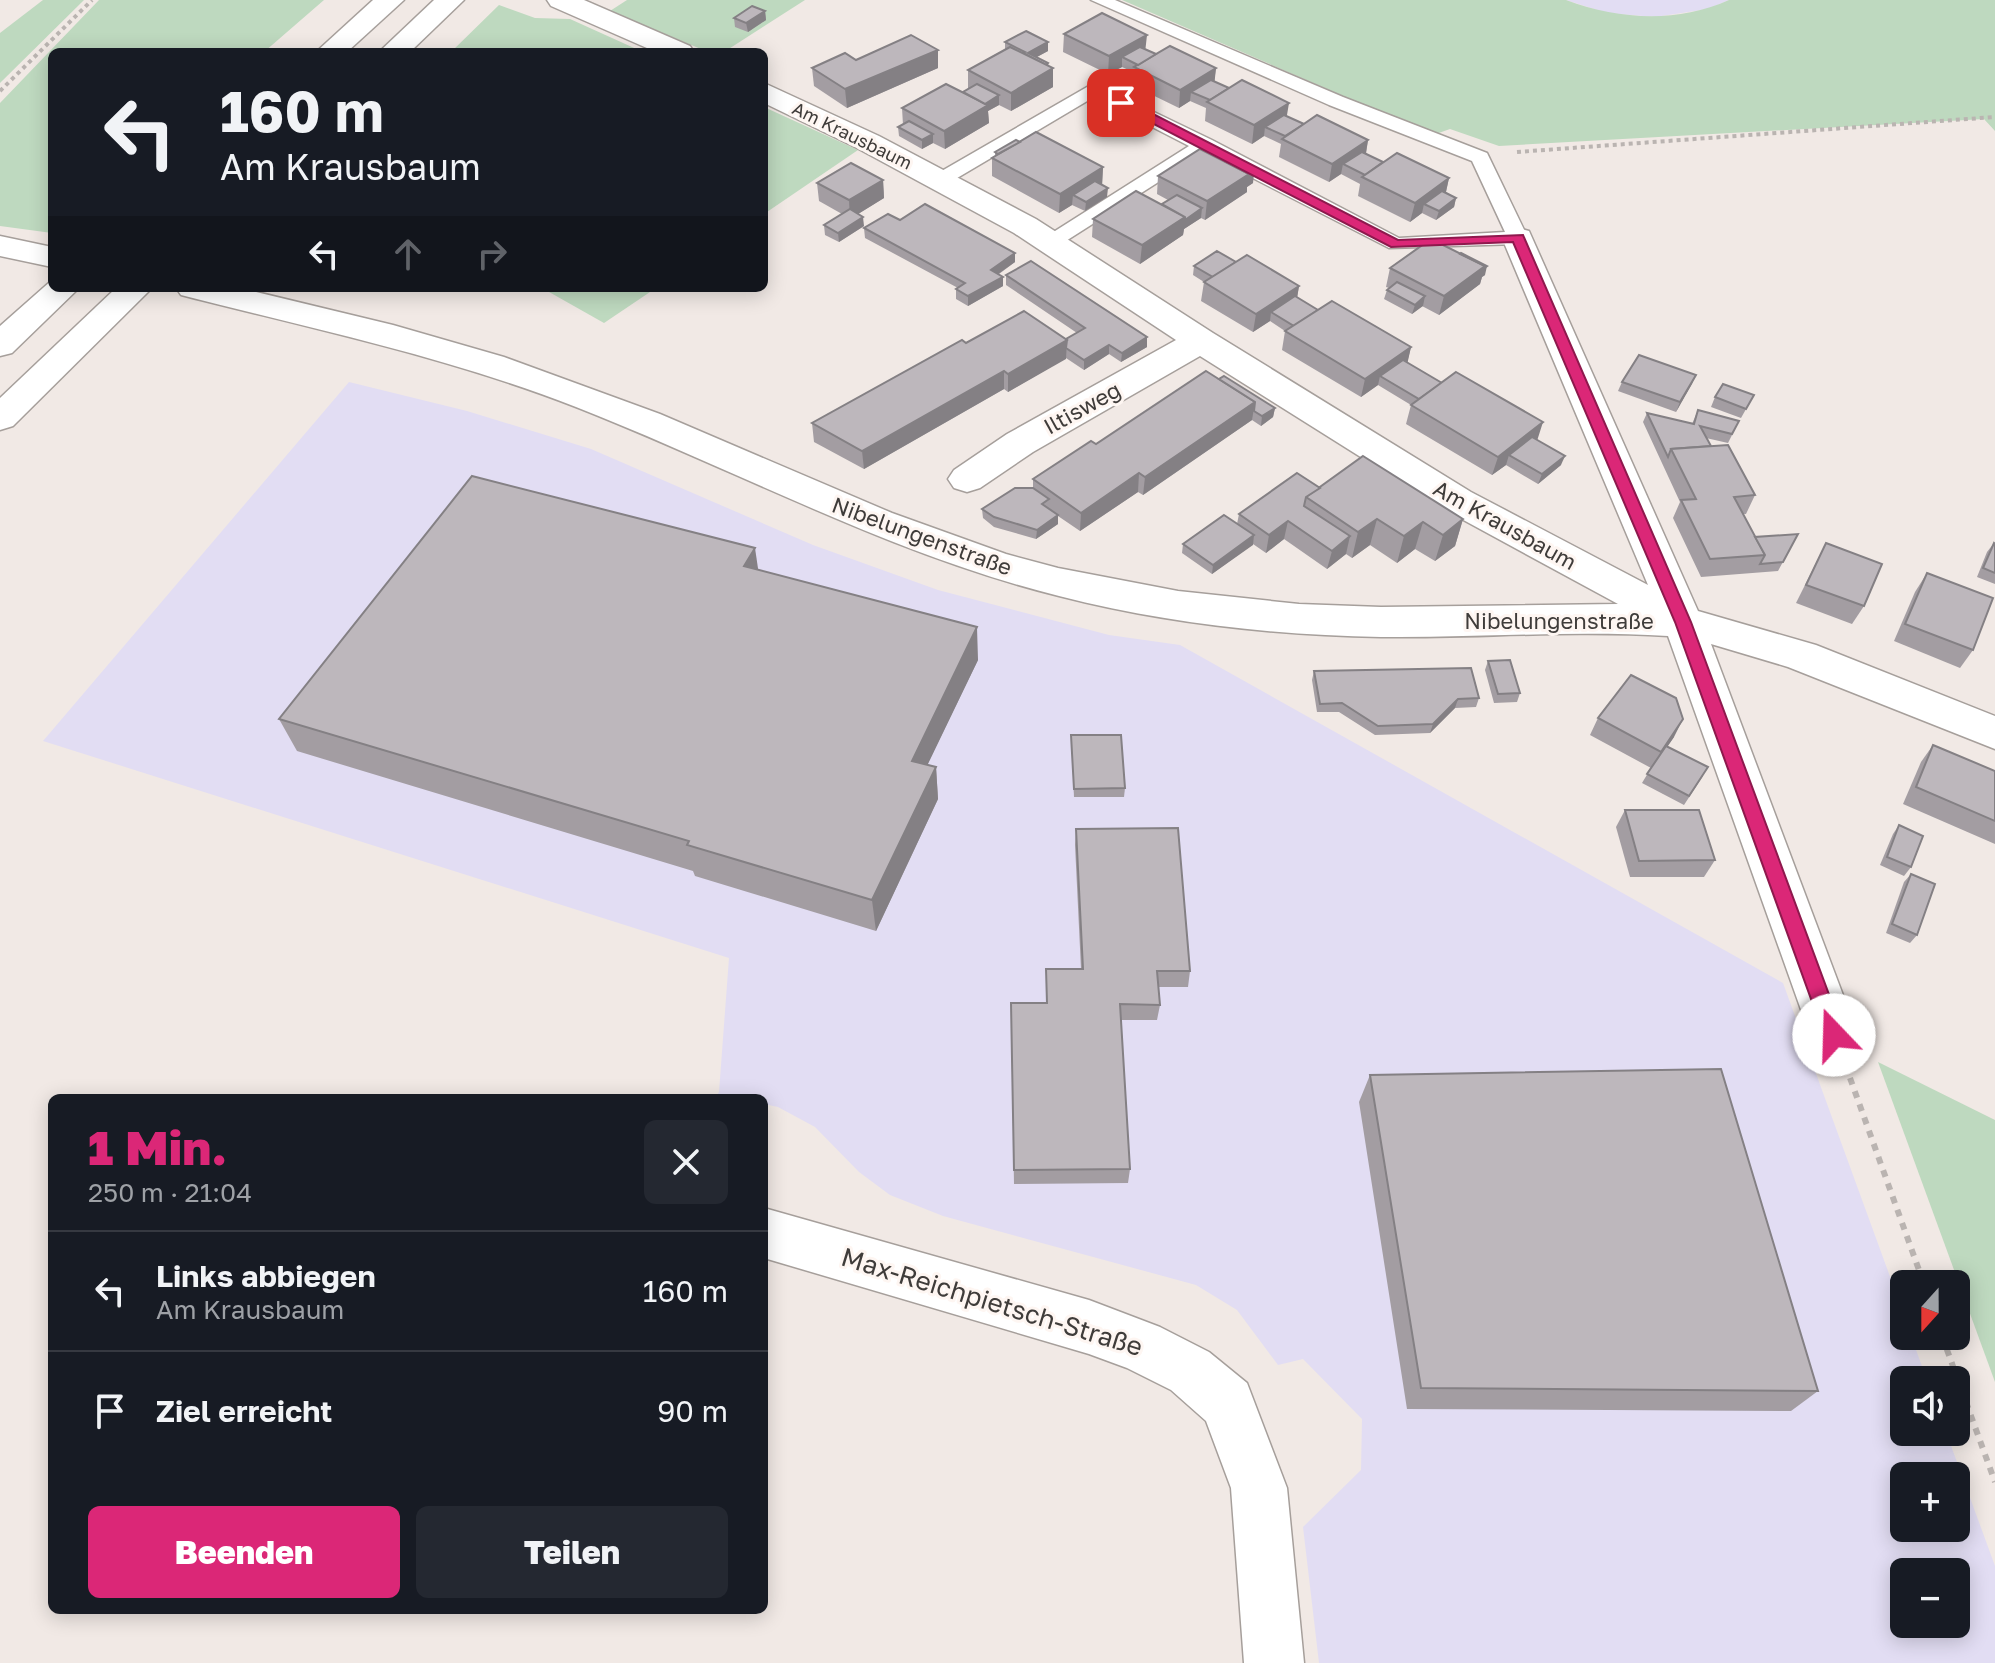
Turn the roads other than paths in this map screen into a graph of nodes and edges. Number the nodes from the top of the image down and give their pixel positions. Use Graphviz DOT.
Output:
graph roads {
  1 [pos="390,0"];
  2 [pos="450,0"];
  3 [pos="561,0"];
  4 [pos="1100,0"];
  5 [pos="335,48"];
  6 [pos="397,48"];
  7 [pos="671,48"];
  8 [pos="768,94"];
  9 [pos="1205,144"];
  10 [pos="940,180"];
  11 [pos="1518,238"];
  12 [pos="1051,242"];
  13 [pos="6,247"];
  14 [pos="48,256"];
  15 [pos="58,292"];
  16 [pos="131,292"];
  17 [pos="210,292"];
  18 [pos="1201,341"];
  19 [pos="0,345"];
  20 [pos="0,418"];
  21 [pos="967,479"];
  22 [pos="1683,622"];
  23 [pos="1995,733"];
  24 [pos="1834,1035"];
  25 [pos="768,1234"];
  26 [pos="1274,1663"];
  1 -- 5 [label="main road"];
  2 -- 6 [label="main road"];
  3 -- 7 [label="main road"];
  4 -- 11 [label="lane"];
  8 -- 10 [label="main road, Am Krausbaum"];
  9 -- 10 [label="lane, Am Krausbaum"];
  9 -- 11 [label="lane, Am Krausbaum"];
  9 -- 12 [label="lane"];
  10 -- 12 [label="main road, Am Krausbaum"];
  11 -- 22 [label="main road"];
  12 -- 18 [label="main road, Am Krausbaum"];
  13 -- 14 [label="main road"];
  15 -- 19 [label="main road"];
  16 -- 20 [label="main road"];
  17 -- 22 [label="main road, Nibelungenstraße"];
  18 -- 21 [label="main road, Iltisweg"];
  18 -- 22 [label="main road, Am Krausbaum"];
  22 -- 23 [label="main road, Am Krausbaum"];
  22 -- 24 [label="main road"];
  25 -- 26 [label="main road, Max-Reichpietsch-Straße"];
}
